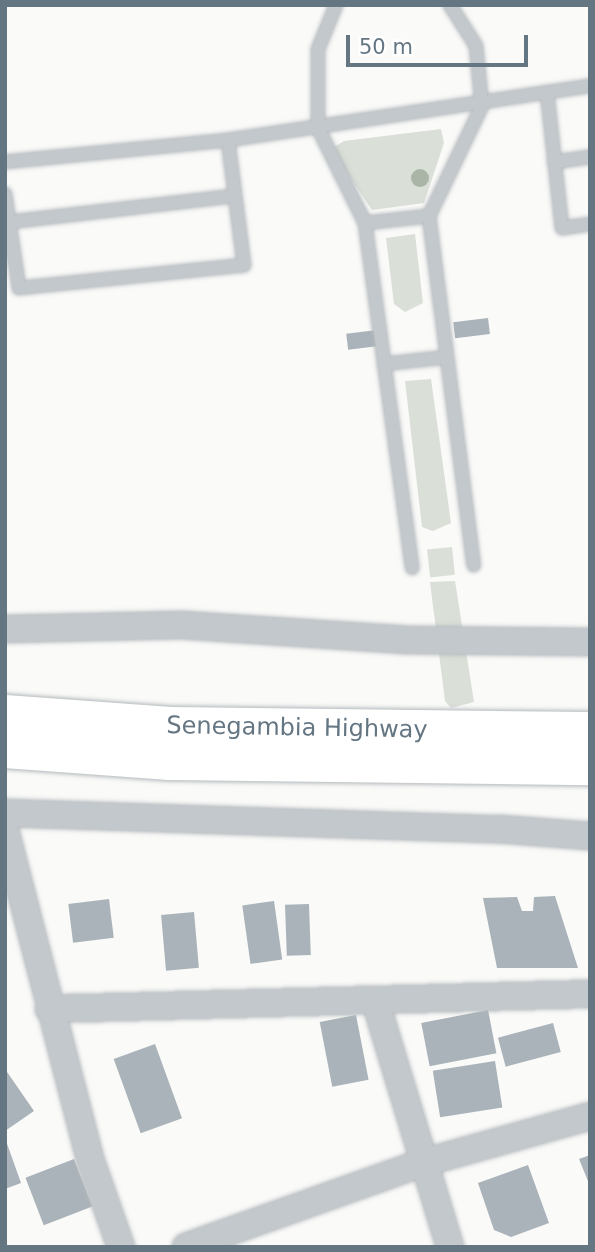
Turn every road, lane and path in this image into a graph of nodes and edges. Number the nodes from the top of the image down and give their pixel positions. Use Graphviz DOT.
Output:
graph roads {
  1 [pos="336,5"];
  2 [pos="450,5"];
  3 [pos="590,86"];
  4 [pos="547,92"];
  5 [pos="482,106"];
  6 [pos="318,128"];
  7 [pos="228,140"];
  8 [pos="590,158"];
  9 [pos="5,162"];
  10 [pos="554,162"];
  11 [pos="5,194"];
  12 [pos="235,195"];
  13 [pos="429,216"];
  14 [pos="9,222"];
  15 [pos="365,223"];
  16 [pos="590,224"];
  17 [pos="447,357"];
  18 [pos="384,364"];
  19 [pos="474,565"];
  20 [pos="412,568"];
  21 [pos="5,629"];
  22 [pos="590,642"];
  23 [pos="5,714"];
  24 [pos="590,731"];
  25 [pos="5,749"];
  26 [pos="590,766"];
  27 [pos="5,813"];
  28 [pos="5,830"];
  29 [pos="590,836"];
  30 [pos="590,994"];
  31 [pos="374,999"];
  32 [pos="49,1009"];
  33 [pos="590,1116"];
  34 [pos="422,1163"];
  35 [pos="121,1247"];
  36 [pos="186,1247"];
  37 [pos="450,1247"];
  1 -- 6 [label="lane"];
  2 -- 5 [label="lane"];
  3 -- 4 [label="lane"];
  4 -- 5 [label="lane"];
  4 -- 10 [label="lane"];
  5 -- 6 [label="lane"];
  5 -- 13 [label="lane"];
  6 -- 7 [label="lane"];
  6 -- 15 [label="lane"];
  7 -- 9 [label="lane"];
  7 -- 12 [label="lane"];
  8 -- 10 [label="lane"];
  10 -- 16 [label="lane"];
  11 -- 14 [label="lane"];
  12 -- 14 [label="lane"];
  12 -- 14 [label="lane"];
  13 -- 15 [label="lane"];
  13 -- 17 [label="lane"];
  15 -- 18 [label="lane"];
  17 -- 18 [label="lane"];
  17 -- 19 [label="lane"];
  18 -- 20 [label="lane"];
  21 -- 22 [label="street"];
  23 -- 24 [label="main road, Senegambia Highway"];
  25 -- 26 [label="main road, Senegambia Highway"];
  27 -- 29 [label="street"];
  28 -- 32 [label="street"];
  30 -- 31 [label="street"];
  31 -- 32 [label="street"];
  31 -- 34 [label="street"];
  32 -- 35 [label="street"];
  33 -- 34 [label="street"];
  34 -- 36 [label="street"];
  34 -- 37 [label="street"];
}
